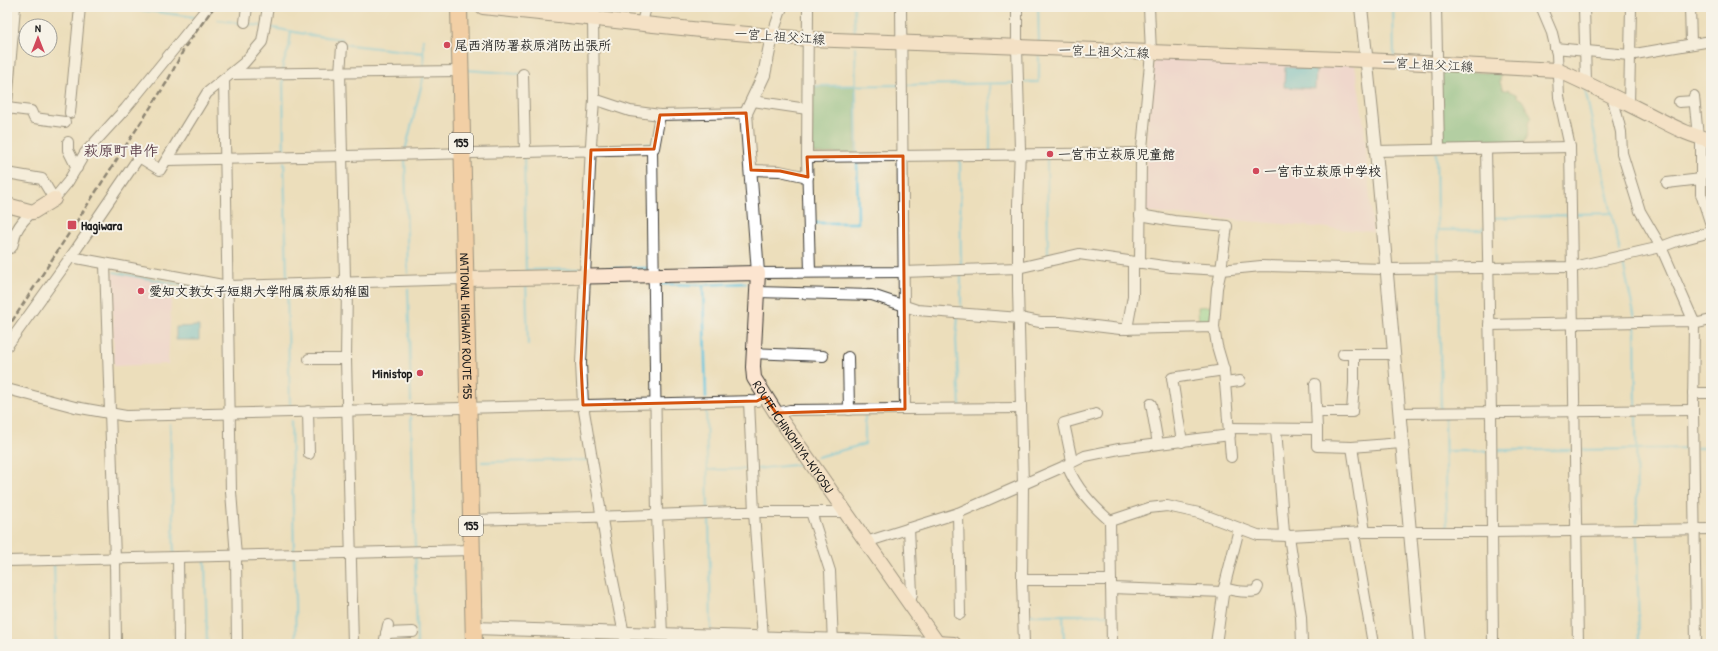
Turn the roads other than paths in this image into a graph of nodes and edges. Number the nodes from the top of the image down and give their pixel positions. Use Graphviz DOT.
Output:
graph roads {
  1 [pos="15,7"];
  2 [pos="80,7"];
  3 [pos="208,7"];
  4 [pos="247,7"];
  5 [pos="268,7"];
  6 [pos="459,7"];
  7 [pos="483,7"];
  8 [pos="646,7"];
  9 [pos="782,7"];
  10 [pos="808,7"];
  11 [pos="901,7"];
  12 [pos="1017,7"];
  13 [pos="1149,7"];
  14 [pos="1361,7"];
  15 [pos="1436,7"];
  16 [pos="1541,7"];
  17 [pos="1584,7"];
  18 [pos="1630,7"];
  19 [pos="1690,7"];
  20 [pos="594,13"];
  21 [pos="244,22"];
  22 [pos="642,23"];
  23 [pos="772,36"];
  24 [pos="808,39"];
  25 [pos="1711,41"];
  26 [pos="901,43"];
  27 [pos="1691,43"];
  28 [pos="342,47"];
  29 [pos="1017,48"];
  30 [pos="1555,48"];
  31 [pos="1585,50"];
  32 [pos="1152,53"];
  33 [pos="1629,55"];
  34 [pos="1366,60"];
  35 [pos="1437,64"];
  36 [pos="1557,70"];
  37 [pos="459,71"];
  38 [pos="340,72"];
  39 [pos="523,74"];
  40 [pos="228,77"];
  41 [pos="1586,82"];
  42 [pos="8,92"];
  43 [pos="1612,95"];
  44 [pos="594,99"];
  45 [pos="753,101"];
  46 [pos="1679,102"];
  47 [pos="7,104"];
  48 [pos="1629,104"];
  49 [pos="7,108"];
  50 [pos="807,109"];
  51 [pos="70,113"];
  52 [pos="746,113"];
  53 [pos="660,115"];
  54 [pos="65,122"];
  55 [pos="1704,138"];
  56 [pos="68,142"];
  57 [pos="1570,147"];
  58 [pos="652,149"];
  59 [pos="1439,149"];
  60 [pos="1486,149"];
  61 [pos="590,150"];
  62 [pos="1376,151"];
  63 [pos="525,152"];
  64 [pos="462,153"];
  65 [pos="1142,153"];
  66 [pos="1019,155"];
  67 [pos="342,156"];
  68 [pos="807,156"];
  69 [pos="903,156"];
  70 [pos="225,159"];
  71 [pos="168,160"];
  72 [pos="77,168"];
  73 [pos="751,170"];
  74 [pos="7,173"];
  75 [pos="808,177"];
  76 [pos="1701,179"];
  77 [pos="1667,183"];
  78 [pos="54,198"];
  79 [pos="7,205"];
  80 [pos="33,212"];
  81 [pos="1140,215"];
  82 [pos="1711,225"];
  83 [pos="1711,232"];
  84 [pos="1661,247"];
  85 [pos="7,248"];
  86 [pos="71,257"];
  87 [pos="1136,262"];
  88 [pos="105,264"];
  89 [pos="1573,267"];
  90 [pos="1018,268"];
  91 [pos="1488,268"];
  92 [pos="1221,270"];
  93 [pos="1386,270"];
  94 [pos="810,272"];
  95 [pos="904,272"];
  96 [pos="758,273"];
  97 [pos="654,275"];
  98 [pos="585,277"];
  99 [pos="465,279"];
  100 [pos="346,283"];
  101 [pos="228,286"];
  102 [pos="757,292"];
  103 [pos="904,306"];
  104 [pos="1020,318"];
  105 [pos="1711,320"];
  106 [pos="1694,322"];
  107 [pos="1574,323"];
  108 [pos="1489,325"];
  109 [pos="1214,327"];
  110 [pos="1127,329"];
  111 [pos="7,346"];
  112 [pos="753,352"];
  113 [pos="1393,354"];
  114 [pos="823,356"];
  115 [pos="848,357"];
  116 [pos="309,359"];
  117 [pos="346,359"];
  118 [pos="1224,370"];
  119 [pos="1240,381"];
  120 [pos="1225,383"];
  121 [pos="1315,384"];
  122 [pos="7,389"];
  123 [pos="1693,393"];
  124 [pos="1711,393"];
  125 [pos="765,396"];
  126 [pos="749,401"];
  127 [pos="656,404"];
  128 [pos="1151,404"];
  129 [pos="583,405"];
  130 [pos="468,407"];
  131 [pos="1020,408"];
  132 [pos="347,410"];
  133 [pos="849,410"];
  134 [pos="905,410"];
  135 [pos="1693,410"];
  136 [pos="308,411"];
  137 [pos="1317,412"];
  138 [pos="1575,412"];
  139 [pos="776,413"];
  140 [pos="1398,413"];
  141 [pos="1491,413"];
  142 [pos="110,414"];
  143 [pos="231,414"];
  144 [pos="1096,414"];
  145 [pos="1276,429"];
  146 [pos="1317,429"];
  147 [pos="1230,431"];
  148 [pos="1182,442"];
  149 [pos="1401,443"];
  150 [pos="1158,444"];
  151 [pos="1352,447"];
  152 [pos="309,454"];
  153 [pos="1231,457"];
  154 [pos="1070,463"];
  155 [pos="1023,485"];
  156 [pos="754,512"];
  157 [pos="811,512"];
  158 [pos="846,512"];
  159 [pos="958,513"];
  160 [pos="658,515"];
  161 [pos="602,517"];
  162 [pos="470,520"];
  163 [pos="1110,521"];
  164 [pos="909,528"];
  165 [pos="1239,529"];
  166 [pos="1711,529"];
  167 [pos="1576,530"];
  168 [pos="1695,530"];
  169 [pos="1365,532"];
  170 [pos="1492,532"];
  171 [pos="1409,533"];
  172 [pos="1354,534"];
  173 [pos="1289,536"];
  174 [pos="866,542"];
  175 [pos="472,550"];
  176 [pos="351,552"];
  177 [pos="236,556"];
  178 [pos="178,557"];
  179 [pos="115,559"];
  180 [pos="7,560"];
  181 [pos="1022,580"];
  182 [pos="1111,584"];
  183 [pos="1258,587"];
  184 [pos="1224,590"];
  185 [pos="910,603"];
  186 [pos="960,614"];
  187 [pos="412,632"];
  188 [pos="662,635"];
  189 [pos="473,636"];
  190 [pos="763,638"];
  191 [pos="625,639"];
  192 [pos="735,640"];
  193 [pos="833,642"];
  194 [pos="116,644"];
  195 [pos="179,644"];
  196 [pos="237,644"];
  197 [pos="353,644"];
  198 [pos="384,644"];
  199 [pos="938,644"];
  200 [pos="954,644"];
  201 [pos="1024,644"];
  202 [pos="1112,644"];
  203 [pos="1216,644"];
  204 [pos="1302,644"];
  205 [pos="1373,644"];
  206 [pos="1420,644"];
  207 [pos="1493,644"];
  208 [pos="1578,644"];
  209 [pos="1696,644"];
  1 -- 42 [label="street"];
  2 -- 51 [label="street"];
  3 -- 72 [label="street"];
  4 -- 21 [label="street"];
  5 -- 40 [label="street"];
  6 -- 37 [label="highway, NATIONAL HIGHWAY ROUTE 155 / 155"];
  7 -- 20 [label="main road, 一宮上祖父江線"];
  8 -- 22 [label="street"];
  9 -- 23 [label="street"];
  10 -- 24 [label="street"];
  11 -- 26 [label="street"];
  12 -- 29 [label="street"];
  13 -- 32 [label="street"];
  14 -- 34 [label="street"];
  15 -- 35 [label="street"];
  16 -- 30 [label="street"];
  17 -- 31 [label="street"];
  18 -- 33 [label="street"];
  19 -- 27 [label="street"];
  20 -- 22 [label="main road, 一宮上祖父江線"];
  20 -- 44 [label="street"];
  22 -- 23 [label="main road, 一宮上祖父江線"];
  23 -- 24 [label="main road, 一宮上祖父江線"];
  23 -- 45 [label="street"];
  24 -- 26 [label="main road, 一宮上祖父江線"];
  24 -- 50 [label="street"];
  25 -- 27 [label="street"];
  26 -- 29 [label="main road, 一宮上祖父江線"];
  26 -- 69 [label="street"];
  27 -- 33 [label="street"];
  28 -- 38 [label="street"];
  29 -- 32 [label="main road, 一宮上祖父江線"];
  29 -- 66 [label="street"];
  30 -- 31 [label="street"];
  30 -- 36 [label="street"];
  31 -- 33 [label="street"];
  31 -- 41 [label="street"];
  32 -- 34 [label="main road, 一宮上祖父江線"];
  32 -- 65 [label="street"];
  33 -- 48 [label="street"];
  34 -- 35 [label="main road, 一宮上祖父江線"];
  34 -- 62 [label="street"];
  35 -- 36 [label="main road, 一宮上祖父江線"];
  35 -- 59 [label="street"];
  36 -- 41 [label="main road, 一宮上祖父江線"];
  36 -- 57 [label="street"];
  37 -- 38 [label="street"];
  37 -- 64 [label="highway, NATIONAL HIGHWAY ROUTE 155 / 155"];
  38 -- 40 [label="street"];
  38 -- 67 [label="street"];
  39 -- 63 [label="street"];
  40 -- 70 [label="street"];
  40 -- 71 [label="street"];
  41 -- 43 [label="main road, 一宮上祖父江線"];
  42 -- 47 [label="street"];
  43 -- 48 [label="main road, 一宮上祖父江線"];
  43 -- 84 [label="street"];
  44 -- 53 [label="street"];
  44 -- 61 [label="street"];
  45 -- 50 [label="street"];
  45 -- 52 [label="street"];
  46 -- 55 [label="street"];
  48 -- 55 [label="main road, 一宮上祖父江線"];
  49 -- 54 [label="street"];
  50 -- 68 [label="street"];
  52 -- 53 [label="street"];
  52 -- 73 [label="street"];
  53 -- 58 [label="street"];
  55 -- 76 [label="street"];
  56 -- 72 [label="street"];
  57 -- 60 [label="street"];
  57 -- 89 [label="street"];
  58 -- 61 [label="street"];
  58 -- 97 [label="street"];
  59 -- 60 [label="street"];
  59 -- 62 [label="street"];
  60 -- 91 [label="street"];
  61 -- 63 [label="street"];
  61 -- 98 [label="street"];
  62 -- 93 [label="street"];
  63 -- 64 [label="street"];
  64 -- 67 [label="street"];
  64 -- 99 [label="highway, NATIONAL HIGHWAY ROUTE 155 / 155"];
  65 -- 66 [label="street"];
  65 -- 81 [label="street"];
  66 -- 69 [label="street"];
  66 -- 90 [label="street"];
  67 -- 70 [label="street"];
  67 -- 100 [label="street"];
  68 -- 69 [label="street"];
  68 -- 75 [label="street"];
  69 -- 95 [label="street"];
  70 -- 71 [label="street"];
  70 -- 101 [label="street"];
  71 -- 86 [label="street"];
  72 -- 78 [label="street"];
  73 -- 75 [label="street"];
  73 -- 96 [label="street"];
  74 -- 78 [label="street"];
  75 -- 94 [label="street"];
  76 -- 77 [label="street"];
  76 -- 82 [label="street"];
  78 -- 80 [label="main road"];
  79 -- 80 [label="main road"];
  80 -- 85 [label="street"];
  81 -- 87 [label="street"];
  81 -- 92 [label="street"];
  83 -- 84 [label="street"];
  84 -- 89 [label="street"];
  84 -- 106 [label="street"];
  86 -- 88 [label="street"];
  86 -- 111 [label="street"];
  87 -- 90 [label="street"];
  87 -- 92 [label="street"];
  87 -- 110 [label="street"];
  88 -- 101 [label="street"];
  88 -- 142 [label="street"];
  89 -- 91 [label="street"];
  89 -- 107 [label="street"];
  90 -- 95 [label="street"];
  90 -- 104 [label="street"];
  91 -- 93 [label="street"];
  91 -- 108 [label="street"];
  92 -- 93 [label="street"];
  92 -- 109 [label="street"];
  93 -- 113 [label="street"];
  94 -- 95 [label="street"];
  94 -- 96 [label="street"];
  95 -- 103 [label="street"];
  96 -- 97 [label="main road"];
  96 -- 102 [label="main road, ROUTE ICHINOMIYA-KIYOSU"];
  97 -- 98 [label="main road"];
  97 -- 127 [label="street"];
  98 -- 99 [label="main road"];
  98 -- 129 [label="street"];
  99 -- 100 [label="street"];
  99 -- 130 [label="highway, NATIONAL HIGHWAY ROUTE 155 / 155"];
  100 -- 101 [label="street"];
  100 -- 117 [label="street"];
  101 -- 143 [label="street"];
  102 -- 103 [label="street"];
  102 -- 112 [label="main road, ROUTE ICHINOMIYA-KIYOSU"];
  103 -- 104 [label="street"];
  103 -- 134 [label="street"];
  104 -- 110 [label="street"];
  104 -- 131 [label="street"];
  105 -- 106 [label="street"];
  106 -- 107 [label="street"];
  106 -- 123 [label="street"];
  107 -- 108 [label="street"];
  107 -- 138 [label="street"];
  108 -- 141 [label="street"];
  109 -- 110 [label="street"];
  109 -- 118 [label="street"];
  112 -- 114 [label="street"];
  112 -- 125 [label="main road, ROUTE ICHINOMIYA-KIYOSU"];
  113 -- 137 [label="street"];
  113 -- 140 [label="street"];
  115 -- 133 [label="street"];
  116 -- 117 [label="street"];
  117 -- 132 [label="street"];
  118 -- 120 [label="street"];
  118 -- 148 [label="street"];
  119 -- 120 [label="street"];
  120 -- 147 [label="street"];
  121 -- 137 [label="street"];
  122 -- 142 [label="street"];
  123 -- 124 [label="street"];
  123 -- 135 [label="street"];
  125 -- 126 [label="street"];
  125 -- 139 [label="main road, ROUTE ICHINOMIYA-KIYOSU"];
  126 -- 127 [label="street"];
  126 -- 156 [label="street"];
  127 -- 129 [label="street"];
  127 -- 160 [label="street"];
  128 -- 150 [label="street"];
  129 -- 130 [label="street"];
  129 -- 161 [label="street"];
  130 -- 132 [label="street"];
  130 -- 162 [label="highway, NATIONAL HIGHWAY ROUTE 155 / 155"];
  131 -- 134 [label="street"];
  131 -- 155 [label="street"];
  132 -- 136 [label="street"];
  132 -- 176 [label="street"];
  133 -- 134 [label="street"];
  133 -- 139 [label="street"];
  135 -- 138 [label="street"];
  135 -- 168 [label="street"];
  136 -- 143 [label="street"];
  136 -- 152 [label="street"];
  137 -- 146 [label="street"];
  138 -- 141 [label="street"];
  138 -- 167 [label="street"];
  139 -- 158 [label="main road, ROUTE ICHINOMIYA-KIYOSU"];
  140 -- 141 [label="street"];
  140 -- 149 [label="street"];
  141 -- 170 [label="street"];
  142 -- 143 [label="street"];
  142 -- 179 [label="street"];
  143 -- 177 [label="street"];
  144 -- 154 [label="street"];
  145 -- 146 [label="street"];
  145 -- 147 [label="street"];
  145 -- 173 [label="street"];
  146 -- 151 [label="street"];
  147 -- 148 [label="street"];
  147 -- 153 [label="street"];
  148 -- 150 [label="street"];
  149 -- 151 [label="street"];
  149 -- 171 [label="street"];
  150 -- 154 [label="street"];
  151 -- 169 [label="street"];
  154 -- 155 [label="street"];
  154 -- 163 [label="street"];
  155 -- 159 [label="street"];
  155 -- 181 [label="street"];
  156 -- 157 [label="street"];
  156 -- 160 [label="street"];
  156 -- 190 [label="street"];
  157 -- 158 [label="street"];
  157 -- 193 [label="street"];
  158 -- 174 [label="main road, ROUTE ICHINOMIYA-KIYOSU"];
  159 -- 164 [label="street"];
  159 -- 186 [label="street"];
  160 -- 161 [label="street"];
  160 -- 188 [label="street"];
  161 -- 162 [label="street"];
  161 -- 191 [label="street"];
  162 -- 175 [label="highway, NATIONAL HIGHWAY ROUTE 155 / 155"];
  163 -- 165 [label="street"];
  163 -- 182 [label="street"];
  164 -- 174 [label="street"];
  164 -- 185 [label="street"];
  165 -- 173 [label="street"];
  165 -- 184 [label="street"];
  166 -- 168 [label="street"];
  167 -- 168 [label="street"];
  167 -- 170 [label="street"];
  167 -- 208 [label="street"];
  168 -- 209 [label="street"];
  169 -- 171 [label="street"];
  169 -- 172 [label="street"];
  170 -- 171 [label="street"];
  170 -- 207 [label="street"];
  171 -- 206 [label="street"];
  172 -- 173 [label="street"];
  172 -- 205 [label="street"];
  173 -- 204 [label="street"];
  174 -- 185 [label="main road, ROUTE ICHINOMIYA-KIYOSU"];
  175 -- 176 [label="street"];
  175 -- 189 [label="highway, NATIONAL HIGHWAY ROUTE 155 / 155"];
  176 -- 177 [label="street"];
  176 -- 197 [label="street"];
  177 -- 178 [label="street"];
  177 -- 196 [label="street"];
  178 -- 179 [label="street"];
  178 -- 195 [label="street"];
  179 -- 180 [label="street"];
  179 -- 194 [label="street"];
  181 -- 182 [label="street"];
  181 -- 201 [label="street"];
  182 -- 184 [label="street"];
  182 -- 202 [label="street"];
  183 -- 184 [label="street"];
  184 -- 203 [label="street"];
  185 -- 199 [label="main road, ROUTE ICHINOMIYA-KIYOSU"];
  187 -- 198 [label="street"];
  188 -- 191 [label="street"];
  188 -- 192 [label="street"];
  189 -- 191 [label="street"];
  190 -- 192 [label="street"];
  190 -- 193 [label="street"];
  193 -- 199 [label="street"];
  199 -- 200 [label="main road"];
}
